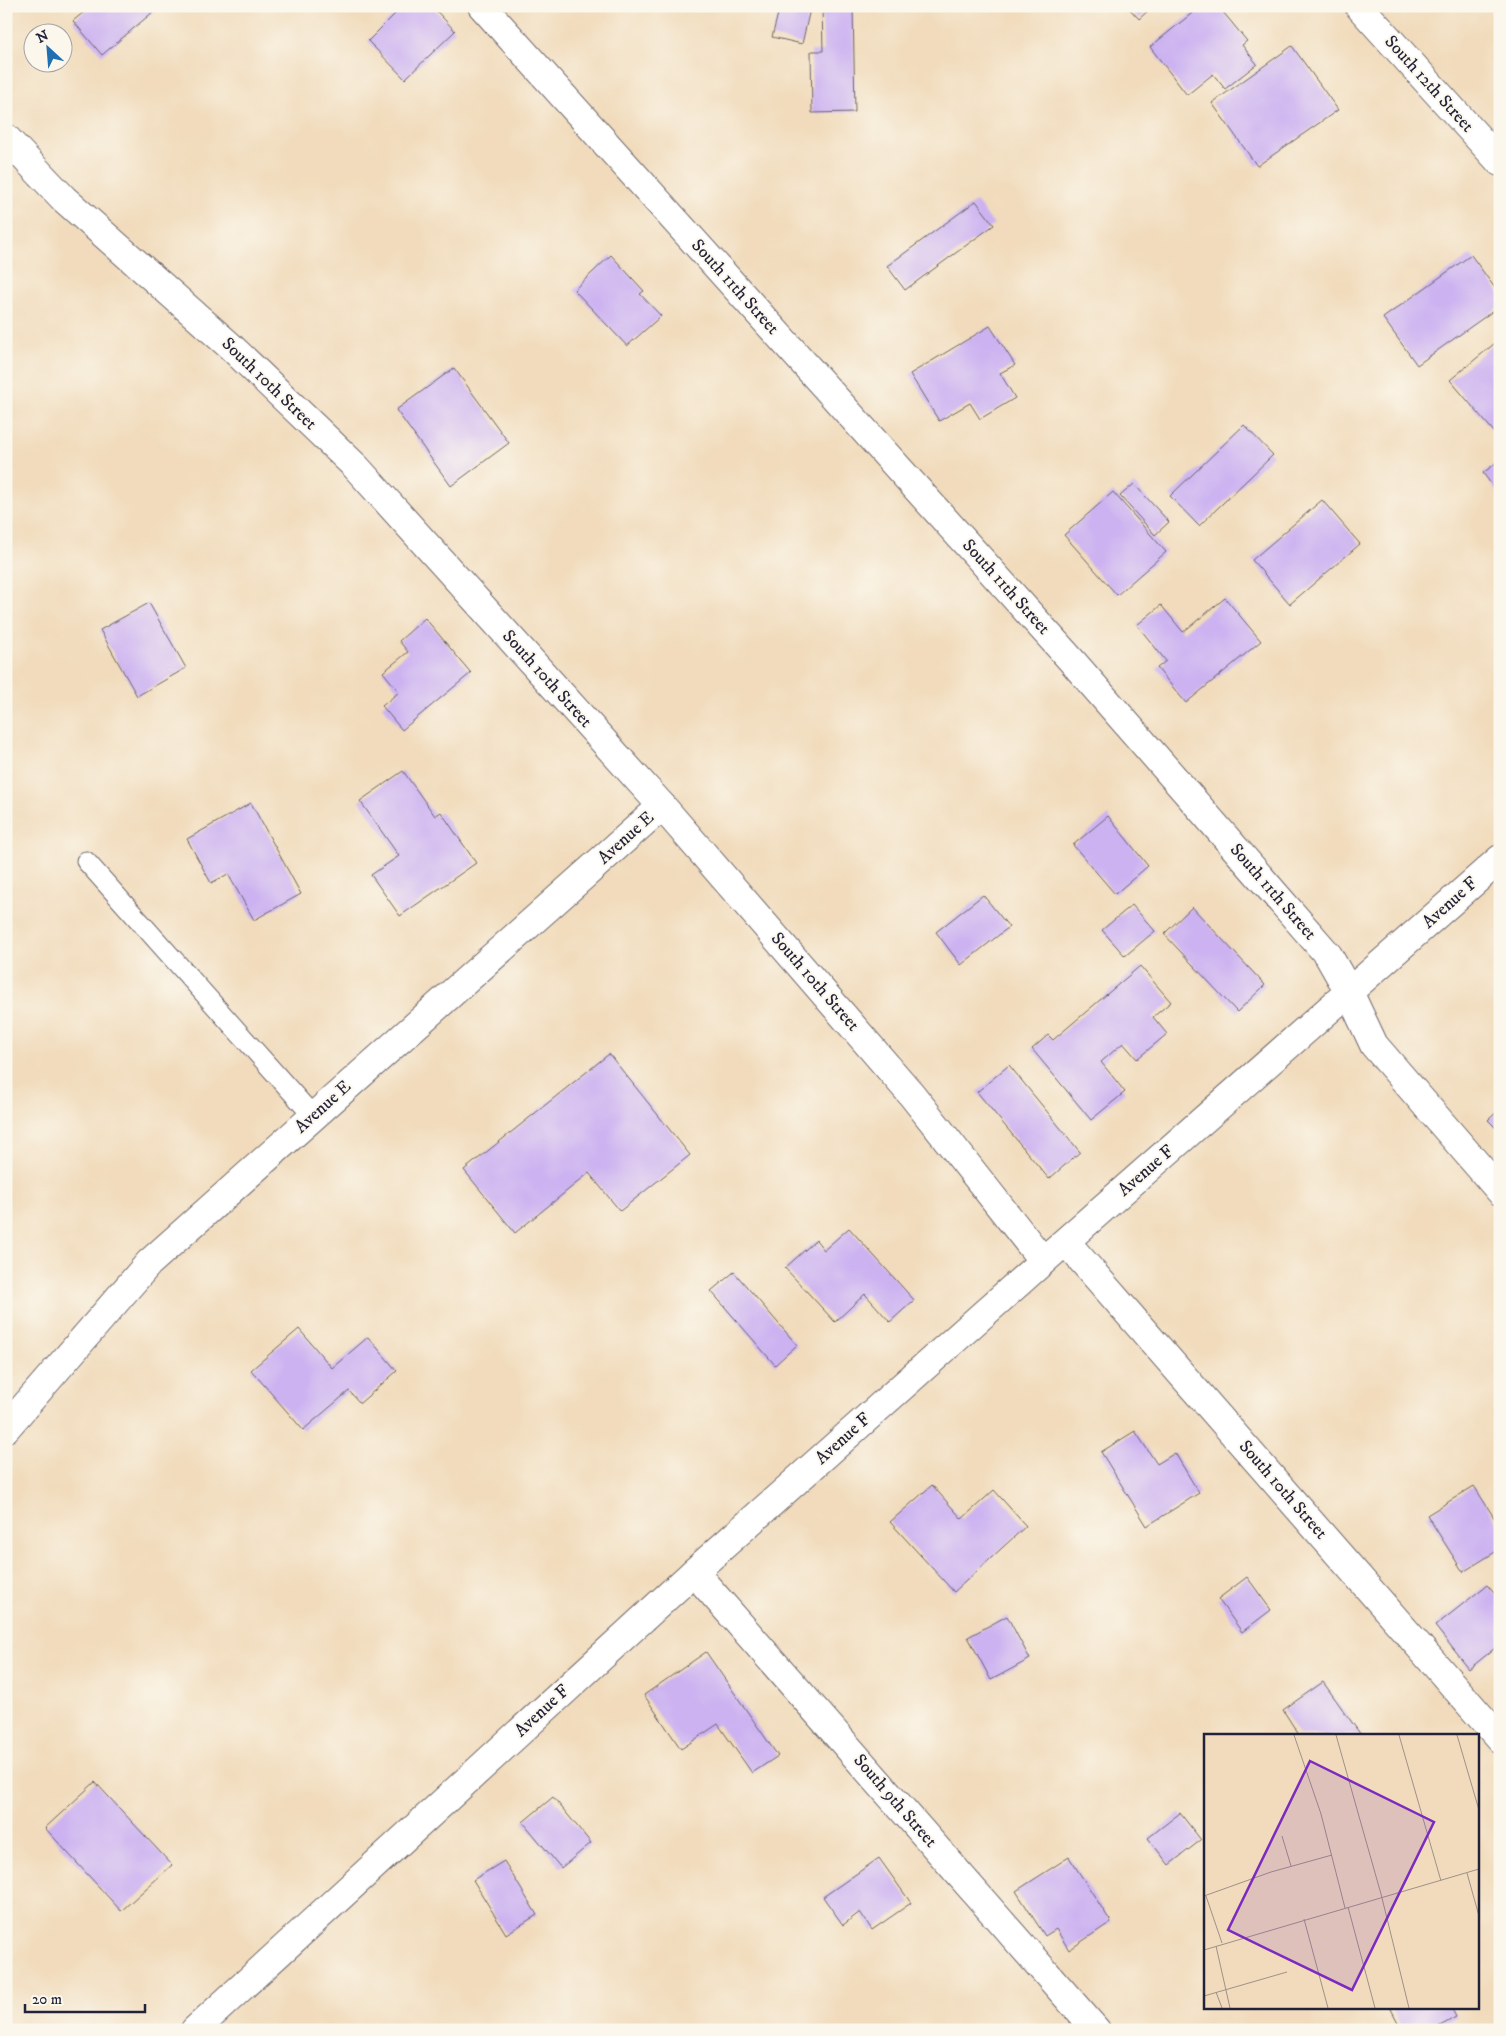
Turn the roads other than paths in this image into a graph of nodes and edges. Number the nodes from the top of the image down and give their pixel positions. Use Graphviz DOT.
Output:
graph roads {
  1 [pos="482,6"];
  2 [pos="1359,6"];
  3 [pos="6,138"];
  4 [pos="1500,162"];
  5 [pos="662,806"];
  6 [pos="1500,859"];
  7 [pos="86,861"];
  8 [pos="1349,992"];
  9 [pos="313,1116"];
  10 [pos="1500,1191"];
  11 [pos="1066,1242"];
  12 [pos="1043,1261"];
  13 [pos="6,1428"];
  14 [pos="694,1572"];
  15 [pos="1500,1739"];
  16 [pos="194,2030"];
  17 [pos="1096,2030"];
  1 -- 8 [label="street, South 11th Street"];
  2 -- 4 [label="street, South 12th Street"];
  3 -- 5 [label="street, South 10th Street"];
  5 -- 9 [label="street, Avenue E"];
  5 -- 12 [label="street, South 10th Street"];
  6 -- 8 [label="street, Avenue F"];
  7 -- 9 [label="lane"];
  8 -- 10 [label="street, South 11th Street"];
  8 -- 11 [label="street, Avenue F"];
  9 -- 13 [label="street, Avenue E"];
  11 -- 12 [label="street, Avenue F"];
  11 -- 15 [label="street, South 10th Street"];
  12 -- 14 [label="street, Avenue F"];
  14 -- 16 [label="street, Avenue F"];
  14 -- 17 [label="street, South 9th Street"];
}
